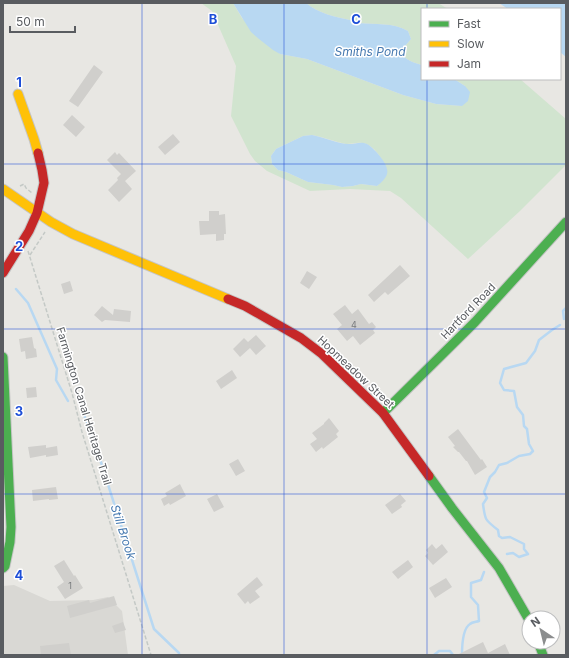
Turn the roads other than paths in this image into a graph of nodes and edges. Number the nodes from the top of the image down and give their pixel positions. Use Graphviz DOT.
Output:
graph roads {
  1 [pos="18,94"];
  2 [pos="3,189"];
  3 [pos="37,213"];
  4 [pos="566,222"];
  5 [pos="3,273"];
  6 [pos="3,357"];
  7 [pos="383,413"];
  8 [pos="4,567"];
  9 [pos="523,610"];
  1 -- 3 [label="main road"];
  2 -- 3 [label="main road, Hopmeadow Street"];
  3 -- 5 [label="main road"];
  3 -- 7 [label="main road, Hopmeadow Street"];
  4 -- 7 [label="main road, Hartford Road"];
  6 -- 8 [label="main road"];
  7 -- 9 [label="main road, Hopmeadow Street"];
}
